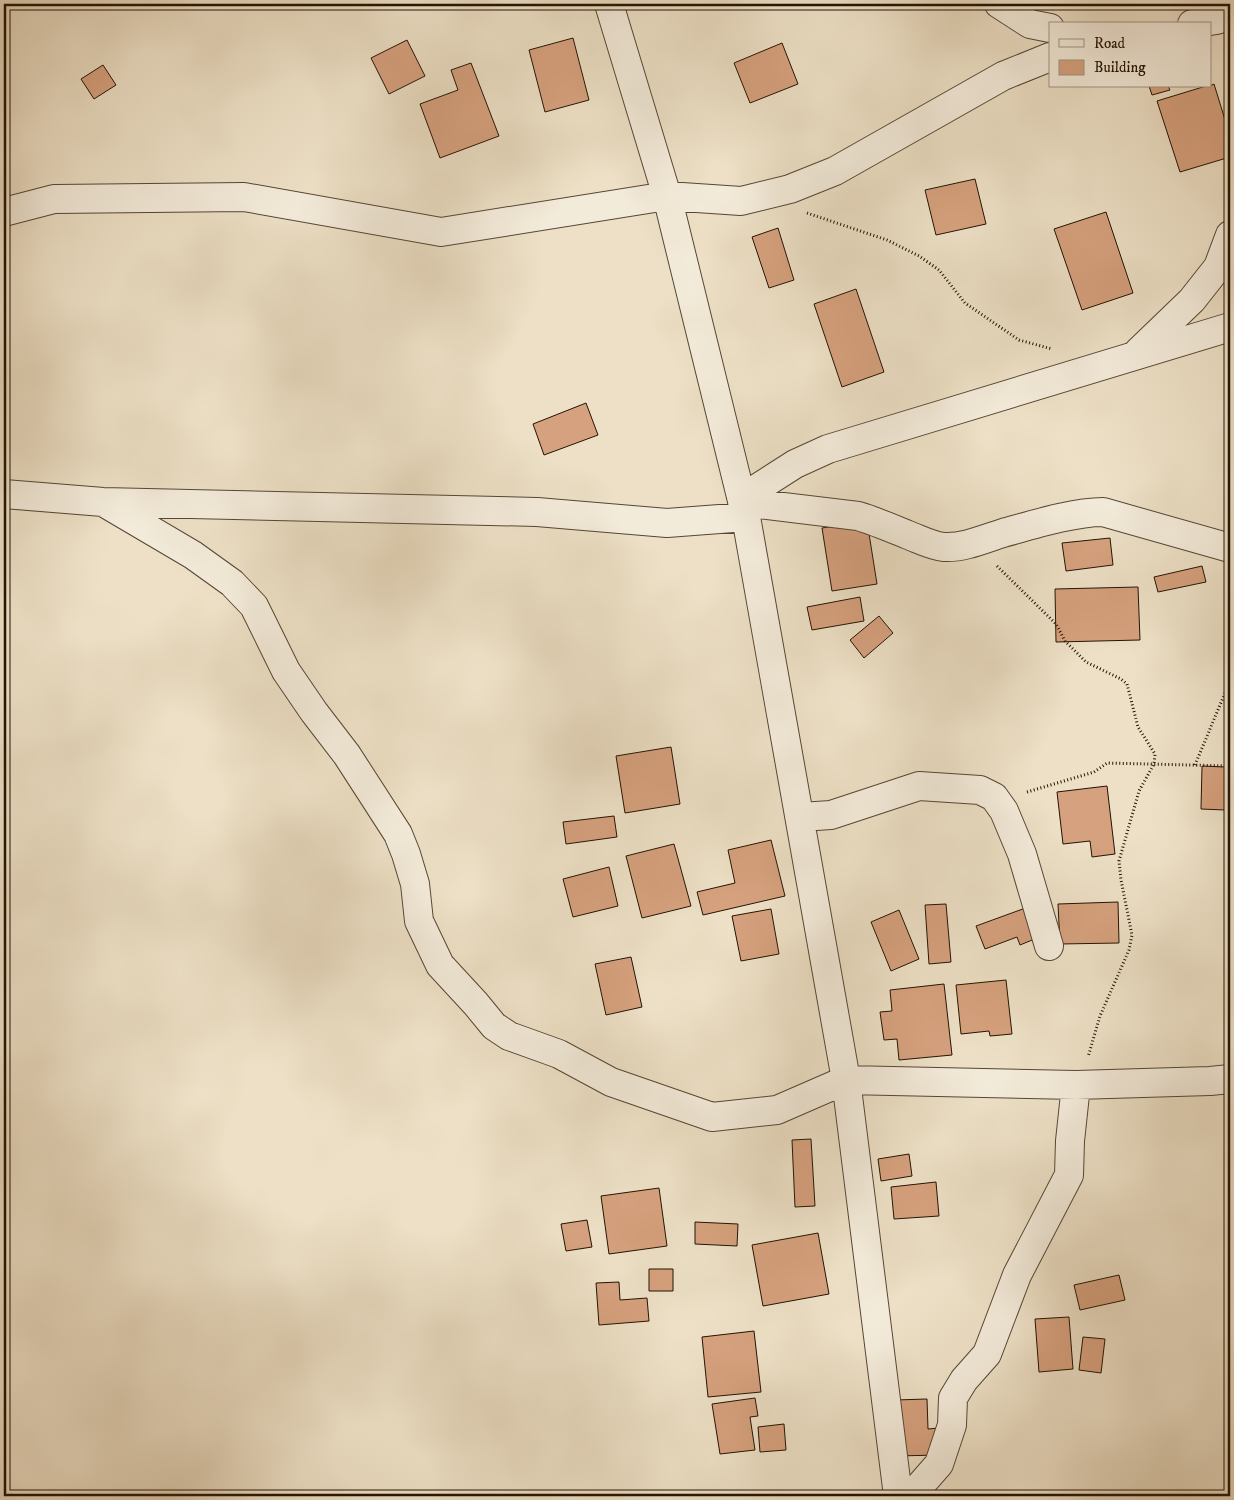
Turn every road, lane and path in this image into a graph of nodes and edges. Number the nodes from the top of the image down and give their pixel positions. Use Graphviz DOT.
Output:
graph roads {
  1 [pos="610,4"];
  2 [pos="999,4"];
  3 [pos="1230,16"];
  4 [pos="1204,22"];
  5 [pos="1049,28"];
  6 [pos="1049,56"];
  7 [pos="667,196"];
  8 [pos="4,212"];
  9 [pos="805,213"];
  10 [pos="1230,235"];
  11 [pos="1230,327"];
  12 [pos="1133,356"];
  13 [pos="1087,370"];
  14 [pos="4,494"];
  15 [pos="103,502"];
  16 [pos="743,506"];
  17 [pos="973,543"];
  18 [pos="1230,548"];
  19 [pos="1230,681"];
  20 [pos="1154,764"];
  21 [pos="1195,765"];
  22 [pos="1230,766"];
  23 [pos="994,797"];
  24 [pos="801,818"];
  25 [pos="1049,946"];
  26 [pos="1230,1078"];
  27 [pos="846,1080"];
  28 [pos="1076,1085"];
  29 [pos="898,1496"];
  30 [pos="911,1496"];
  1 -- 7 [label="street"];
  2 -- 5 [label="street"];
  3 -- 4 [label="street"];
  6 -- 7 [label="street"];
  7 -- 8 [label="street"];
  7 -- 16 [label="street"];
  9 -- 13 [label="path"];
  10 -- 12 [label="street"];
  11 -- 12 [label="street"];
  12 -- 13 [label="street"];
  13 -- 16 [label="street"];
  14 -- 15 [label="street"];
  15 -- 16 [label="street"];
  15 -- 27 [label="street"];
  16 -- 17 [label="street"];
  16 -- 24 [label="street"];
  17 -- 18 [label="street"];
  17 -- 20 [label="path"];
  19 -- 21 [label="path"];
  20 -- 21 [label="path"];
  20 -- 23 [label="path"];
  20 -- 28 [label="path"];
  21 -- 22 [label="path"];
  23 -- 24 [label="street"];
  23 -- 25 [label="street"];
  24 -- 27 [label="street"];
  26 -- 28 [label="street"];
  27 -- 28 [label="street"];
  27 -- 29 [label="street"];
  28 -- 30 [label="street"];
}
